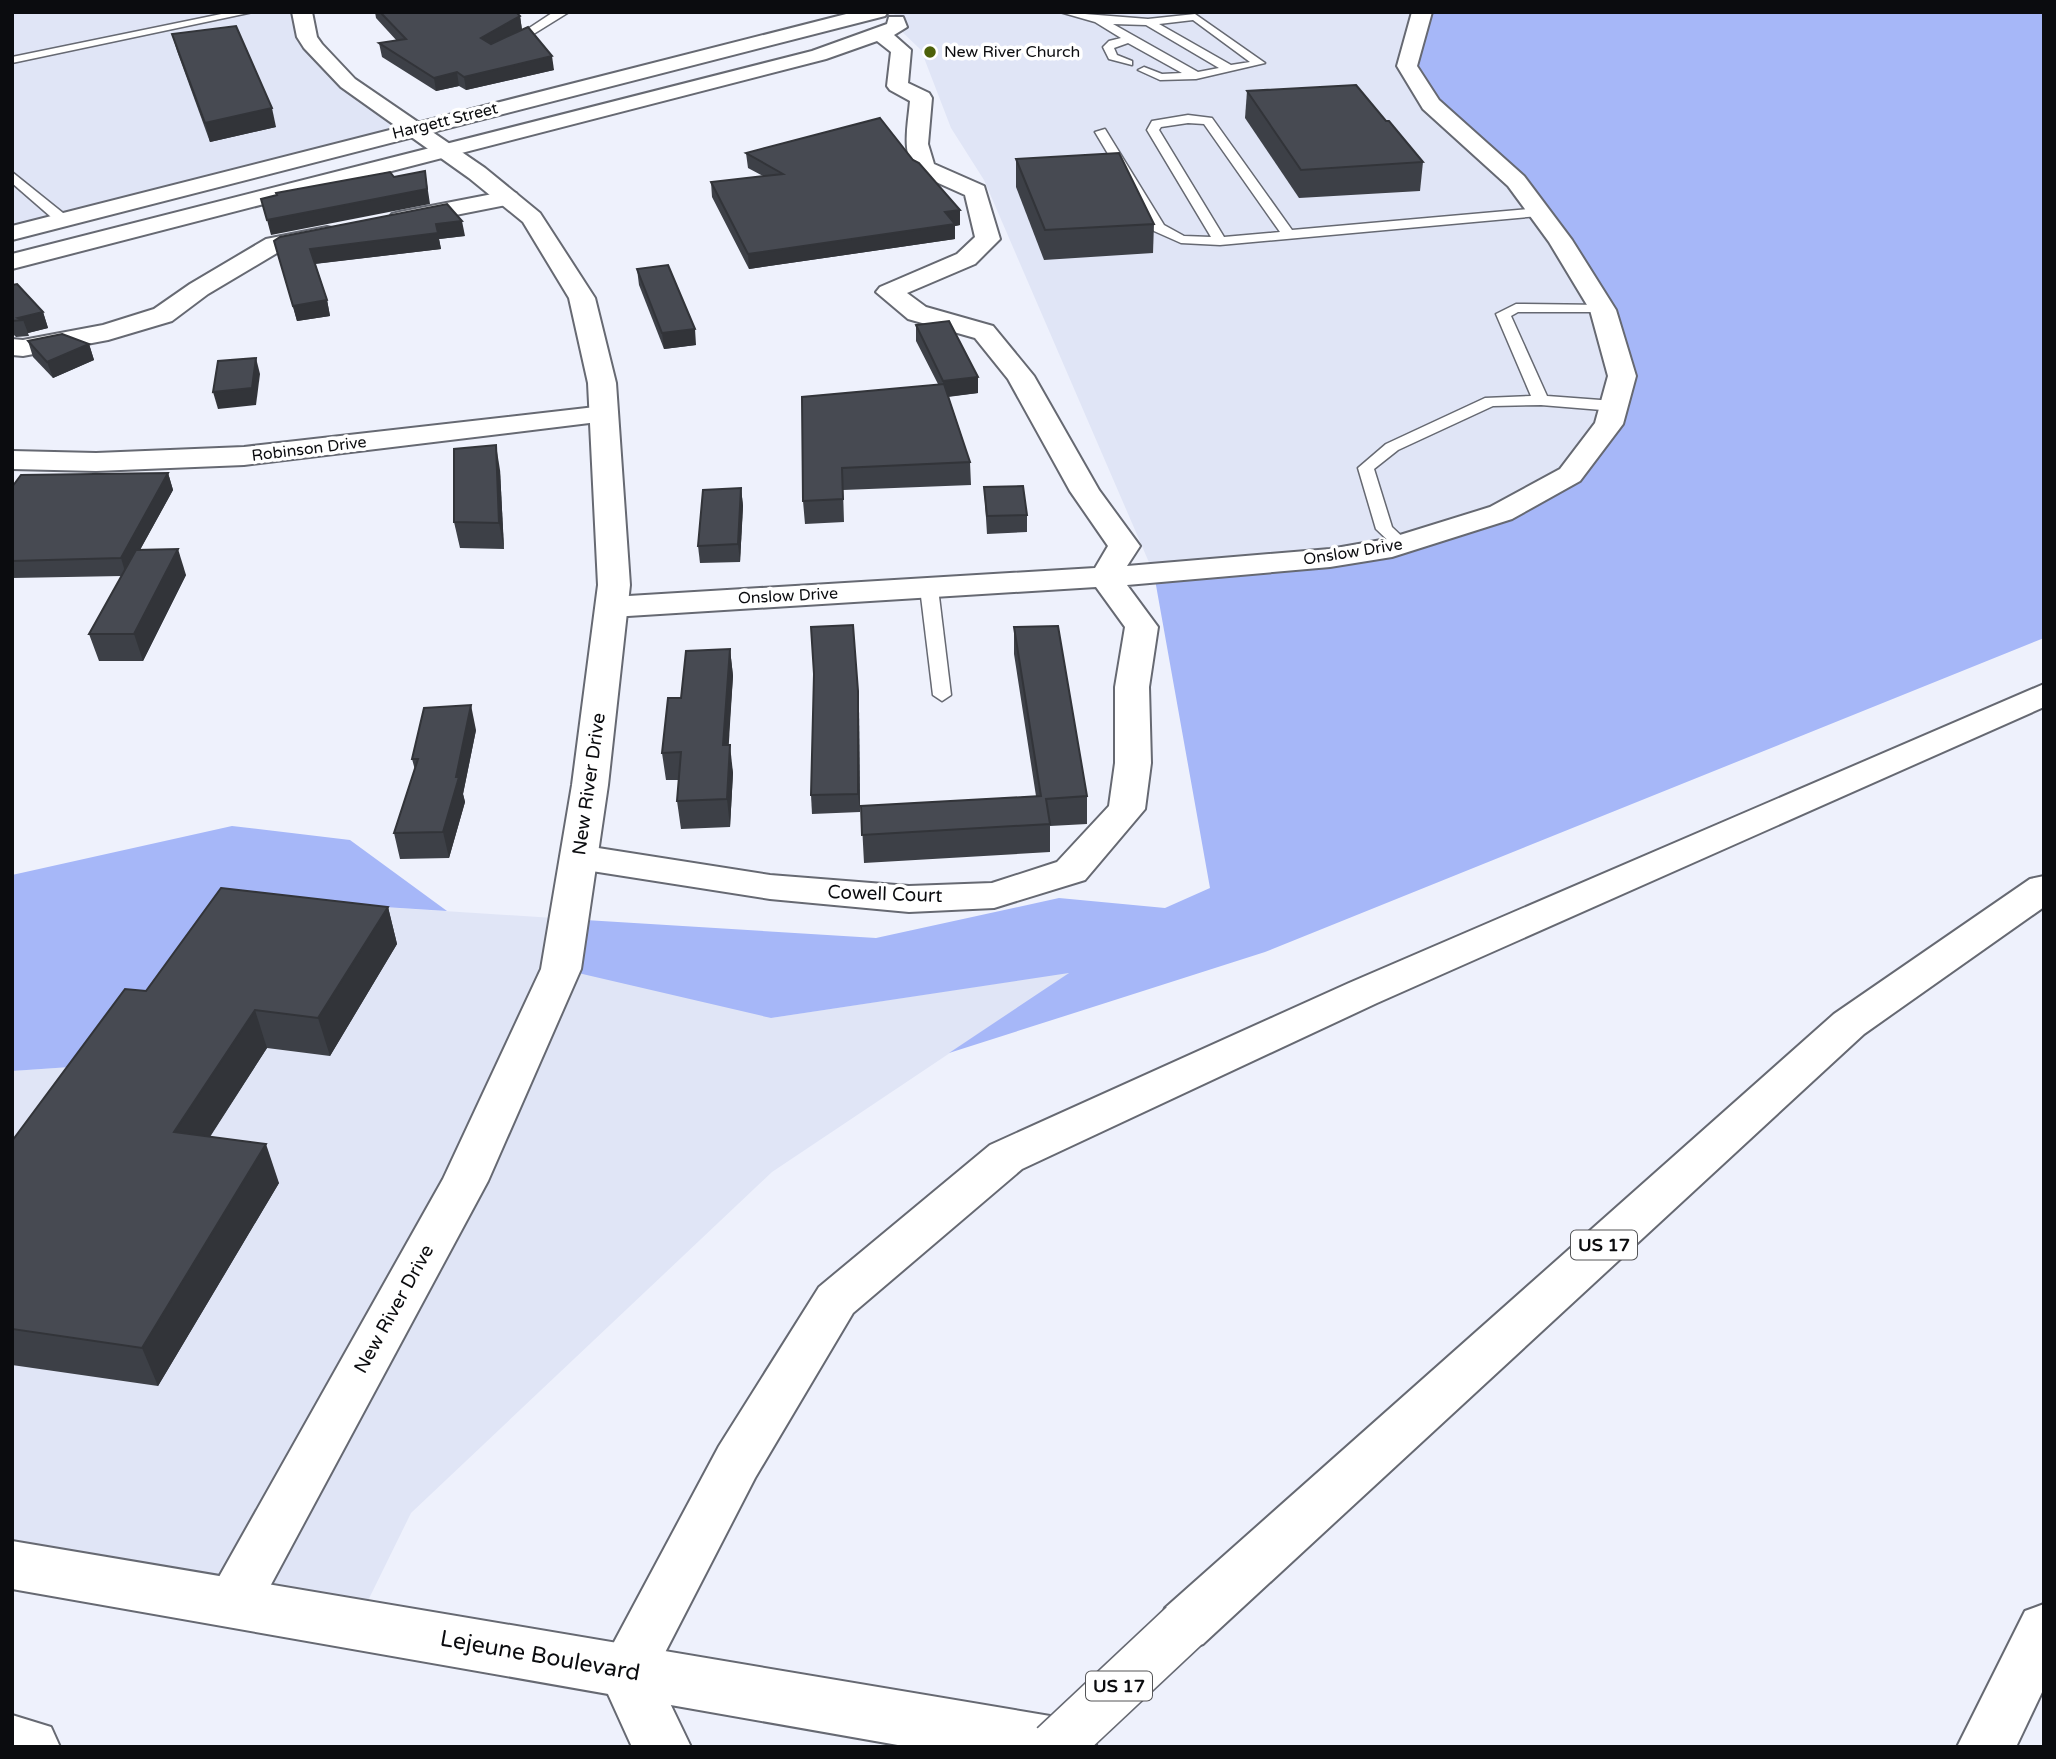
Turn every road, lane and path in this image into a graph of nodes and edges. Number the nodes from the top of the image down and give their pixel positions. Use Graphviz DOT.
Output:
graph roads {
  1 [pos="248,12"];
  2 [pos="302,12"];
  3 [pos="564,12"];
  4 [pos="1065,12"];
  5 [pos="1422,12"];
  6 [pos="884,19"];
  7 [pos="1099,20"];
  8 [pos="1148,22"];
  9 [pos="1130,39"];
  10 [pos="492,52"];
  11 [pos="12,60"];
  12 [pos="1128,63"];
  13 [pos="1229,69"];
  14 [pos="1144,70"];
  15 [pos="1196,76"];
  16 [pos="411,129"];
  17 [pos="1101,132"];
  18 [pos="443,151"];
  19 [pos="12,176"];
  20 [pos="508,198"];
  21 [pos="1539,212"];
  22 [pos="63,220"];
  23 [pos="380,223"];
  24 [pos="354,229"];
  25 [pos="12,233"];
  26 [pos="1289,235"];
  27 [pos="1220,241"];
  28 [pos="12,262"];
  29 [pos="1601,308"];
  30 [pos="12,347"];
  31 [pos="1541,400"];
  32 [pos="1614,407"];
  33 [pos="604,414"];
  34 [pos="12,460"];
  35 [pos="1403,545"];
  36 [pos="1105,577"];
  37 [pos="929,588"];
  38 [pos="612,607"];
  39 [pos="2044,694"];
  40 [pos="942,695"];
  41 [pos="579,857"];
  42 [pos="2044,888"];
  43 [pos="12,1564"];
  44 [pos="234,1601"];
  45 [pos="2044,1629"];
  46 [pos="626,1672"];
  47 [pos="12,1743"];
  48 [pos="31,1747"];
  49 [pos="662,1747"];
  50 [pos="1055,1747"];
  51 [pos="1068,1747"];
  52 [pos="1986,1747"];
  1 -- 11 [label="lane"];
  2 -- 16 [label="main road, New River Drive"];
  3 -- 10 [label="lane"];
  4 -- 7 [label="lane"];
  5 -- 21 [label="main road, Onslow Drive"];
  6 -- 16 [label="main road, Hargett Street"];
  6 -- 18 [label="main road"];
  6 -- 36 [label="main road"];
  7 -- 8 [label="lane"];
  7 -- 9 [label="lane"];
  8 -- 13 [label="lane"];
  8 -- 13 [label="lane"];
  9 -- 12 [label="lane"];
  9 -- 15 [label="lane"];
  13 -- 15 [label="lane"];
  14 -- 15 [label="lane"];
  16 -- 18 [label="main road, New River Drive"];
  16 -- 22 [label="main road, Hargett Street"];
  17 -- 27 [label="lane"];
  18 -- 20 [label="main road, New River Drive"];
  18 -- 28 [label="main road"];
  19 -- 22 [label="lane"];
  20 -- 23 [label="main road"];
  20 -- 33 [label="main road, New River Drive"];
  21 -- 26 [label="lane"];
  21 -- 29 [label="main road, Onslow Drive"];
  22 -- 25 [label="main road, Hargett Street"];
  24 -- 30 [label="main road"];
  26 -- 27 [label="lane"];
  26 -- 27 [label="lane"];
  29 -- 31 [label="lane"];
  29 -- 32 [label="main road, Onslow Drive"];
  31 -- 32 [label="lane"];
  31 -- 35 [label="lane"];
  32 -- 35 [label="main road, Onslow Drive"];
  33 -- 34 [label="main road, Robinson Drive"];
  33 -- 38 [label="main road, New River Drive"];
  35 -- 36 [label="main road, Onslow Drive"];
  36 -- 37 [label="main road, Onslow Drive"];
  36 -- 41 [label="main road, Cowell Court"];
  37 -- 38 [label="main road, Onslow Drive"];
  37 -- 40 [label="lane"];
  38 -- 41 [label="main road, New River Drive"];
  39 -- 46 [label="main road"];
  41 -- 44 [label="main road, New River Drive"];
  42 -- 50 [label="main road, US 17, bridge"];
  43 -- 44 [label="main road, Lejeune Boulevard"];
  44 -- 46 [label="main road, Lejeune Boulevard"];
  45 -- 52 [label="main road"];
  46 -- 49 [label="main road"];
  46 -- 51 [label="main road, Lejeune Boulevard"];
  47 -- 48 [label="main road"];
}
